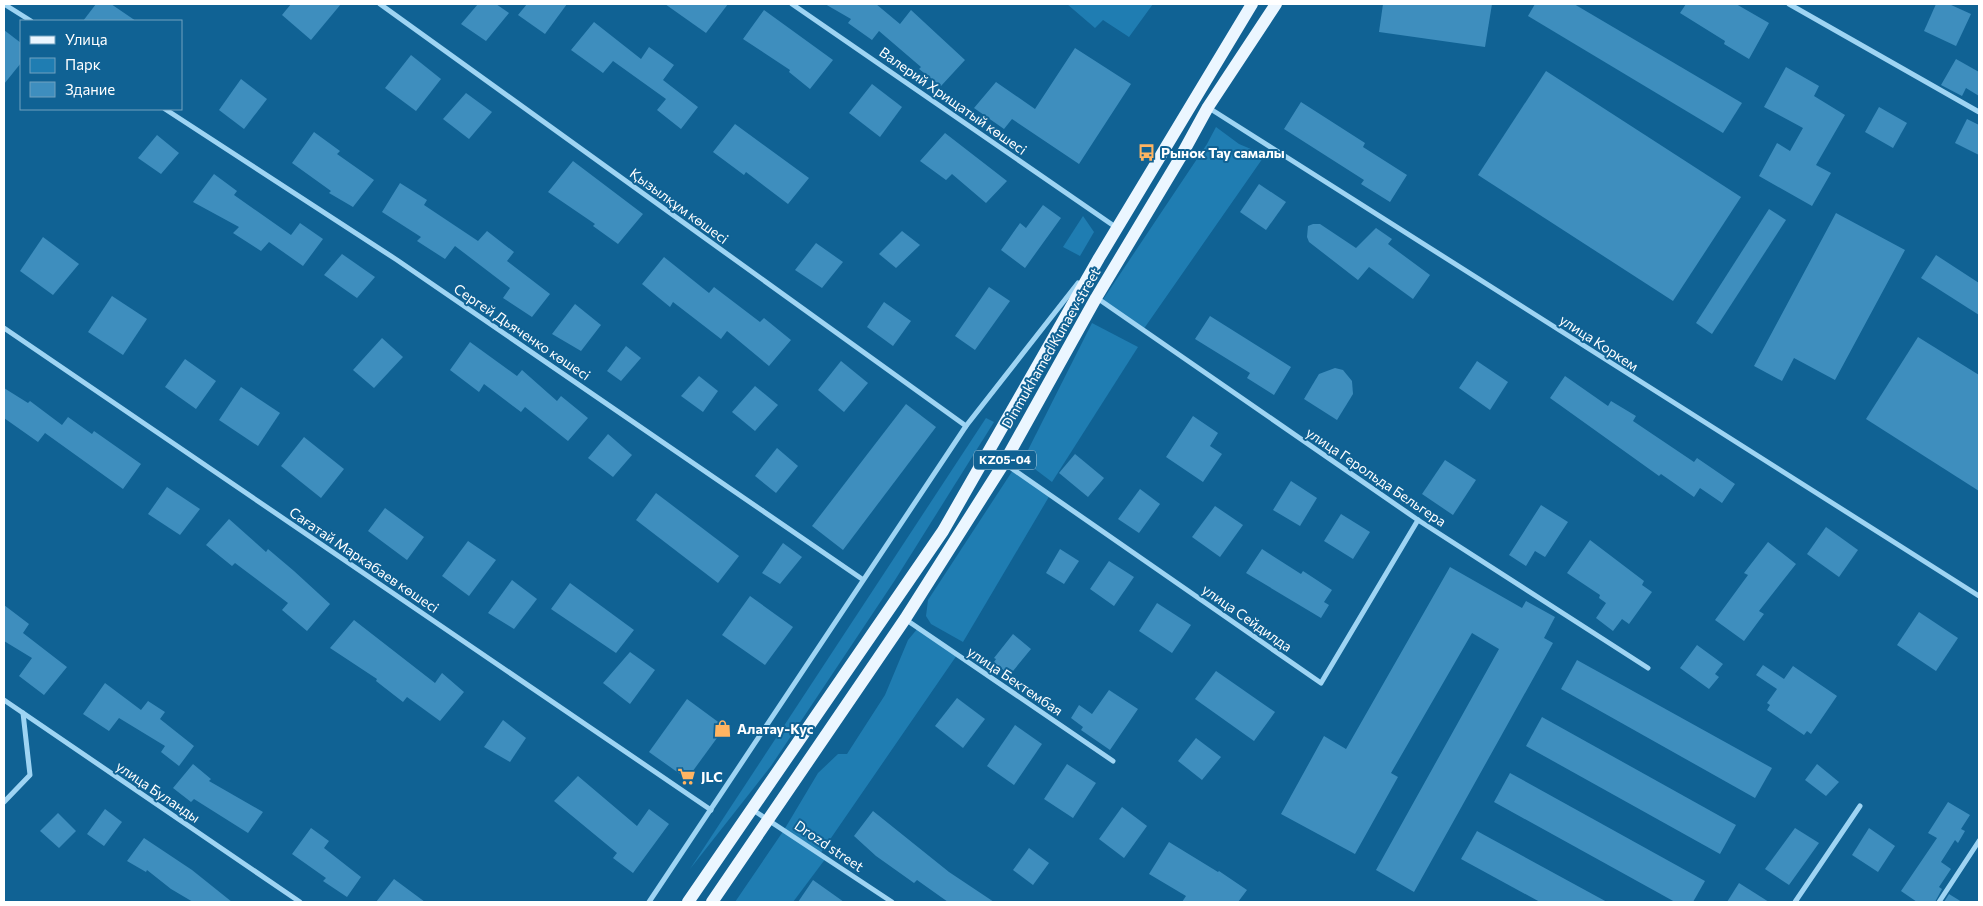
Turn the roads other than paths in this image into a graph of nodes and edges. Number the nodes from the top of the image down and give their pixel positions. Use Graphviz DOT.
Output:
graph roads {
  1 [pos="4,4"];
  2 [pos="380,4"];
  3 [pos="792,4"];
  4 [pos="1252,4"];
  5 [pos="1276,4"];
  6 [pos="1789,4"];
  7 [pos="29,20"];
  8 [pos="1208,107"];
  9 [pos="167,110"];
  10 [pos="1979,112"];
  11 [pos="1117,228"];
  12 [pos="1099,258"];
  13 [pos="1096,298"];
  14 [pos="4,328"];
  15 [pos="966,426"];
  16 [pos="1004,463"];
  17 [pos="1418,520"];
  18 [pos="862,579"];
  19 [pos="1979,596"];
  20 [pos="905,619"];
  21 [pos="1648,668"];
  22 [pos="4,700"];
  23 [pos="22,713"];
  24 [pos="1113,760"];
  25 [pos="4,802"];
  26 [pos="1860,806"];
  27 [pos="711,810"];
  28 [pos="753,810"];
  29 [pos="767,818"];
  30 [pos="1979,842"];
  31 [pos="300,902"];
  32 [pos="649,902"];
  33 [pos="688,902"];
  34 [pos="712,902"];
  35 [pos="892,902"];
  36 [pos="1795,902"];
  37 [pos="1939,902"];
  1 -- 7 [label="street"];
  2 -- 15 [label="street, Қызылқұм көшесі"];
  3 -- 11 [label="street, Валерий Хрищатый көшесі"];
  4 -- 11 [label="main road, Dinmukhamed Kunaev street / KZ05-04"];
  5 -- 8 [label="main road, Dinmukhamed Kunaev street / KZ05-04"];
  6 -- 10 [label="street"];
  8 -- 13 [label="main road, Dinmukhamed Kunaev street / KZ05-04"];
  8 -- 19 [label="street, улица Коркем"];
  9 -- 18 [label="street, Сергей Дьяченко көшесі"];
  11 -- 12 [label="main road, Dinmukhamed Kunaev street / KZ05-04"];
  12 -- 15 [label="street"];
  12 -- 28 [label="main road, Dinmukhamed Kunaev street / KZ05-04"];
  13 -- 16 [label="main road, Dinmukhamed Kunaev street / KZ05-04"];
  13 -- 17 [label="street, улица Герольда Бельгера"];
  14 -- 27 [label="street, Сағатай Маркабаев көшесі"];
  15 -- 18 [label="street"];
  16 -- 17 [label="street, улица Сейдилда"];
  16 -- 20 [label="main road, Dinmukhamed Kunaev street / KZ05-04"];
  17 -- 21 [label="street, улица Герольда Бельгера"];
  18 -- 27 [label="street"];
  20 -- 24 [label="street, улица Бектембая"];
  20 -- 29 [label="main road, Dinmukhamed Kunaev street / KZ05-04"];
  22 -- 23 [label="street, улица Буланды"];
  23 -- 25 [label="street"];
  23 -- 31 [label="street, улица Буланды"];
  26 -- 36 [label="street"];
  27 -- 32 [label="street"];
  28 -- 29 [label="street, Drozd street"];
  28 -- 33 [label="main road, Dinmukhamed Kunaev street / KZ05-04"];
  29 -- 34 [label="main road, Dinmukhamed Kunaev street / KZ05-04"];
  29 -- 35 [label="street, Drozd street"];
  30 -- 37 [label="street"];
}
